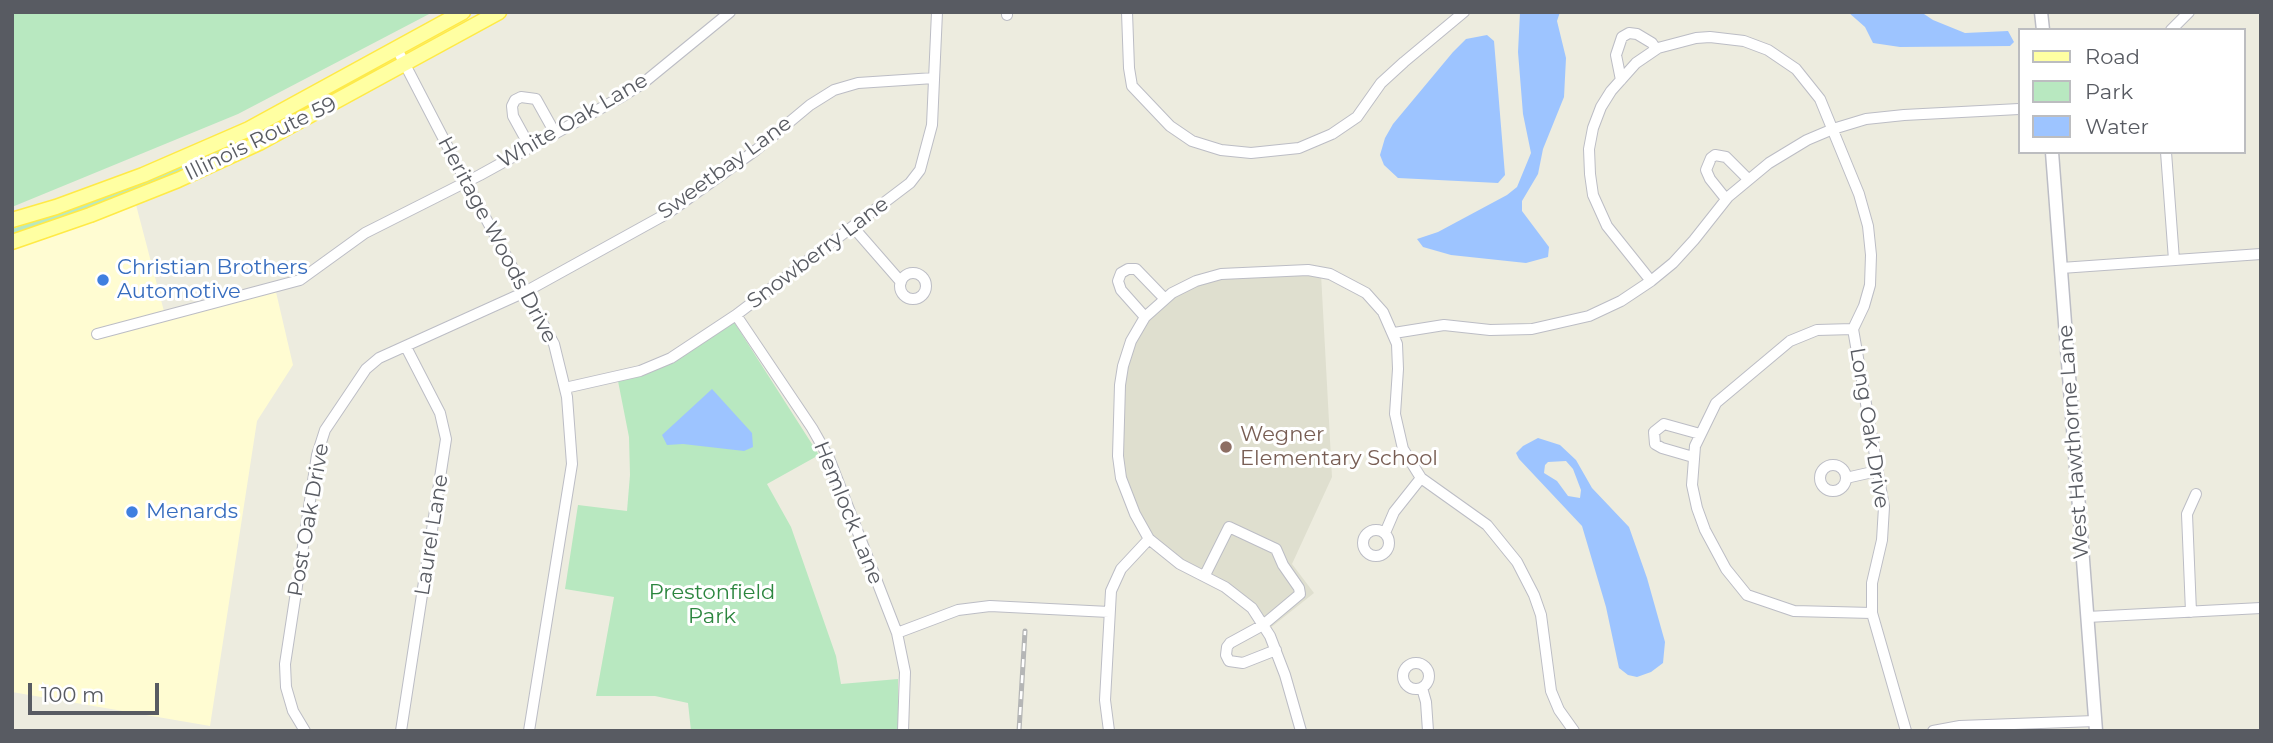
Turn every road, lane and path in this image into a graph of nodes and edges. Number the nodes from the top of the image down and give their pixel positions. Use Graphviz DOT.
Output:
graph roads {
  1 [pos="463,12"];
  2 [pos="499,12"];
  3 [pos="730,12"];
  4 [pos="937,12"];
  5 [pos="1127,12"];
  6 [pos="1464,12"];
  7 [pos="2189,12"];
  8 [pos="2173,28"];
  9 [pos="397,49"];
  10 [pos="1657,49"];
  11 [pos="405,64"];
  12 [pos="934,78"];
  13 [pos="1621,80"];
  14 [pos="2018,108"];
  15 [pos="1833,129"];
  16 [pos="555,133"];
  17 [pos="530,147"];
  18 [pos="2052,154"];
  19 [pos="2166,154"];
  20 [pos="1748,179"];
  21 [pos="466,182"];
  22 [pos="1726,199"];
  23 [pos="12,220"];
  24 [pos="853,227"];
  25 [pos="12,242"];
  26 [pos="2261,254"];
  27 [pos="2174,260"];
  28 [pos="2061,268"];
  29 [pos="1651,281"];
  30 [pos="901,282"];
  31 [pos="525,292"];
  32 [pos="1165,299"];
  33 [pos="736,315"];
  34 [pos="1145,317"];
  35 [pos="1853,329"];
  36 [pos="1394,333"];
  37 [pos="97,334"];
  38 [pos="406,347"];
  39 [pos="565,388"];
  40 [pos="1700,434"];
  41 [pos="1693,457"];
  42 [pos="1877,471"];
  43 [pos="1421,478"];
  44 [pos="1846,478"];
  45 [pos="2196,494"];
  46 [pos="1385,533"];
  47 [pos="1149,539"];
  48 [pos="1205,575"];
  49 [pos="2261,608"];
  50 [pos="1109,612"];
  51 [pos="1872,612"];
  52 [pos="2191,612"];
  53 [pos="2087,617"];
  54 [pos="1263,625"];
  55 [pos="897,633"];
  56 [pos="1276,650"];
  57 [pos="1422,688"];
  58 [pos="2095,726"];
  59 [pos="305,731"];
  60 [pos="401,731"];
  61 [pos="529,731"];
  62 [pos="903,731"];
  63 [pos="1109,731"];
  64 [pos="1301,731"];
  65 [pos="1428,731"];
  66 [pos="1574,731"];
  67 [pos="1906,731"];
  68 [pos="1933,731"];
  1 -- 9 [label="main road, Illinois Route 59"];
  2 -- 11 [label="main road, Illinois Route 59"];
  3 -- 16 [label="street, White Oak Lane"];
  4 -- 12 [label="street, Snowberry Lane"];
  5 -- 6 [label="street"];
  7 -- 8 [label="street"];
  9 -- 11 [label="street, Heritage Woods Drive"];
  9 -- 23 [label="main road, Illinois Route 59"];
  10 -- 13 [label="street"];
  10 -- 13 [label="street"];
  10 -- 15 [label="street, Long Oak Drive"];
  11 -- 21 [label="street, Heritage Woods Drive"];
  11 -- 25 [label="main road, Illinois Route 59"];
  12 -- 24 [label="street, Snowberry Lane"];
  12 -- 31 [label="street, Sweetbay Lane"];
  13 -- 29 [label="street"];
  14 -- 15 [label="street"];
  15 -- 20 [label="street"];
  15 -- 35 [label="street, Long Oak Drive"];
  16 -- 17 [label="street, White Oak Lane"];
  16 -- 17 [label="street"];
  17 -- 21 [label="street, White Oak Lane"];
  18 -- 28 [label="street, West Hawthorne Lane"];
  19 -- 27 [label="street"];
  20 -- 22 [label="street"];
  20 -- 22 [label="street"];
  21 -- 31 [label="street, Heritage Woods Drive"];
  21 -- 37 [label="street, White Oak Lane"];
  22 -- 29 [label="street"];
  24 -- 30 [label="street"];
  24 -- 33 [label="street, Snowberry Lane"];
  26 -- 27 [label="street"];
  27 -- 28 [label="street"];
  28 -- 53 [label="street, West Hawthorne Lane"];
  29 -- 36 [label="street"];
  31 -- 38 [label="street, Post Oak Drive"];
  31 -- 39 [label="street, Heritage Woods Drive"];
  32 -- 34 [label="street"];
  32 -- 34 [label="street"];
  32 -- 36 [label="street"];
  33 -- 39 [label="street, Snowberry Lane"];
  33 -- 55 [label="street, Hemlock Lane"];
  34 -- 47 [label="street"];
  35 -- 40 [label="street"];
  35 -- 42 [label="street, Long Oak Drive"];
  36 -- 43 [label="street"];
  38 -- 59 [label="street, Post Oak Drive"];
  38 -- 60 [label="street, Laurel Lane"];
  39 -- 61 [label="street, Heritage Woods Drive"];
  40 -- 41 [label="street"];
  40 -- 41 [label="street"];
  41 -- 51 [label="street"];
  42 -- 44 [label="street"];
  42 -- 51 [label="street, Long Oak Drive"];
  43 -- 46 [label="street"];
  43 -- 66 [label="street"];
  45 -- 52 [label="street"];
  47 -- 48 [label="street"];
  47 -- 50 [label="street"];
  48 -- 54 [label="street"];
  48 -- 54 [label="street"];
  49 -- 52 [label="street"];
  50 -- 55 [label="street"];
  50 -- 63 [label="street"];
  51 -- 67 [label="street, Long Oak Drive"];
  52 -- 53 [label="street"];
  53 -- 58 [label="street, West Hawthorne Lane"];
  54 -- 56 [label="street"];
  54 -- 56 [label="street"];
  55 -- 62 [label="street, Hemlock Lane"];
  56 -- 64 [label="street"];
  57 -- 65 [label="street"];
  58 -- 68 [label="street"];
}
